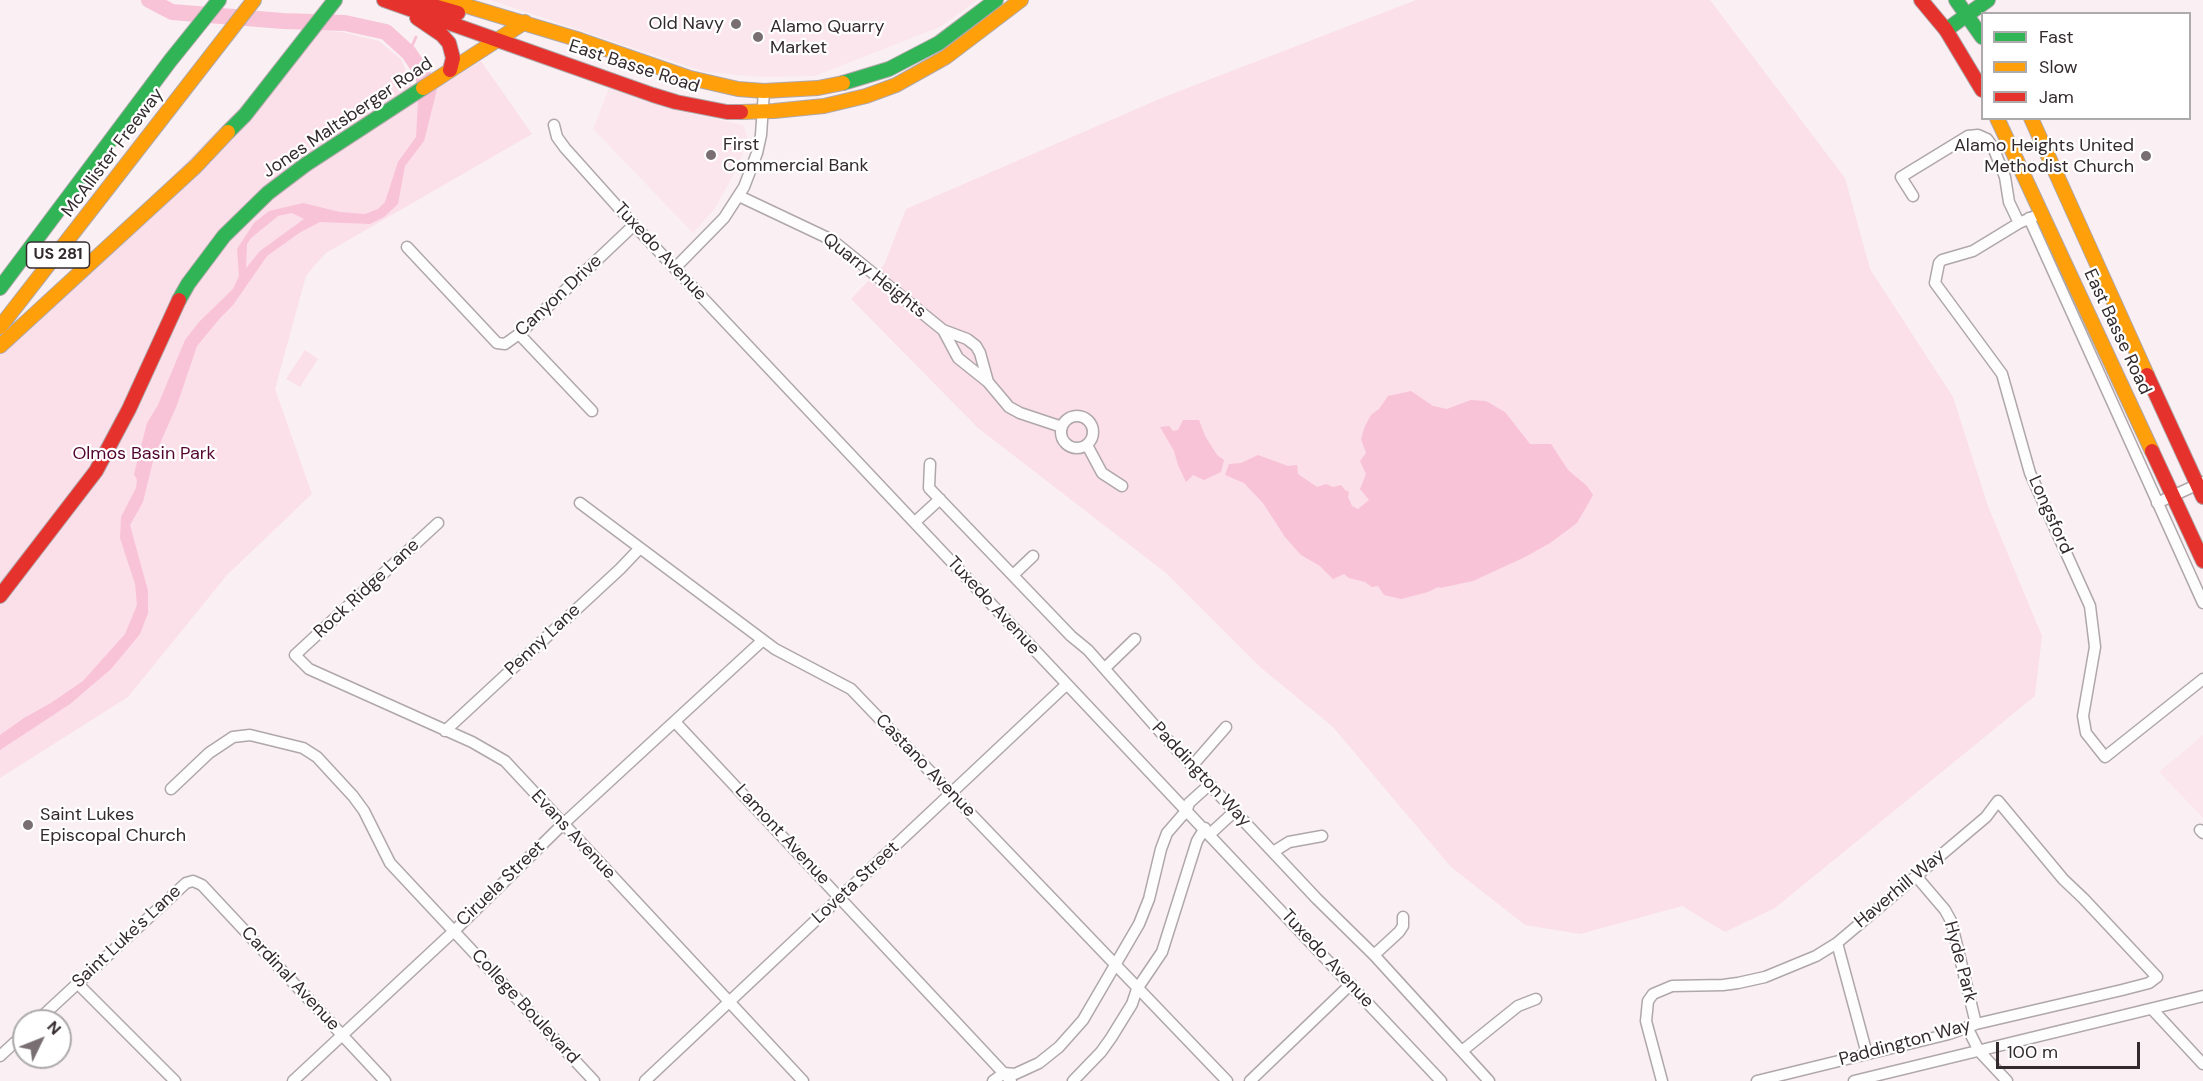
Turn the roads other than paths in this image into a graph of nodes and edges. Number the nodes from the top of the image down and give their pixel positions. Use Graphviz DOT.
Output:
graph roads {
  1 [pos="208,0"];
  2 [pos="219,0"];
  3 [pos="254,0"];
  4 [pos="413,0"];
  5 [pos="447,0"];
  6 [pos="996,0"];
  7 [pos="1021,0"];
  8 [pos="1921,0"];
  9 [pos="1956,0"];
  10 [pos="1988,0"];
  11 [pos="387,1"];
  12 [pos="332,4"];
  13 [pos="1935,15"];
  14 [pos="1967,16"];
  15 [pos="969,21"];
  16 [pos="525,22"];
  17 [pos="1946,30"];
  18 [pos="192,33"];
  19 [pos="979,33"];
  20 [pos="1981,34"];
  21 [pos="497,40"];
  22 [pos="449,72"];
  23 [pos="1981,87"];
  24 [pos="764,91"];
  25 [pos="762,110"];
  26 [pos="1998,120"];
  27 [pos="2032,120"];
  28 [pos="554,125"];
  29 [pos="739,196"];
  30 [pos="1913,196"];
  31 [pos="2030,218"];
  32 [pos="634,225"];
  33 [pos="407,247"];
  34 [pos="675,268"];
  35 [pos="0,288"];
  36 [pos="0,327"];
  37 [pos="943,330"];
  38 [pos="519,334"];
  39 [pos="0,346"];
  40 [pos="988,382"];
  41 [pos="592,411"];
  42 [pos="1062,427"];
  43 [pos="1087,445"];
  44 [pos="930,464"];
  45 [pos="1122,486"];
  46 [pos="2201,488"];
  47 [pos="2173,495"];
  48 [pos="940,499"];
  49 [pos="580,503"];
  50 [pos="2157,503"];
  51 [pos="915,522"];
  52 [pos="438,523"];
  53 [pos="640,548"];
  54 [pos="1033,556"];
  55 [pos="2203,561"];
  56 [pos="1013,575"];
  57 [pos="0,596"];
  58 [pos="2203,603"];
  59 [pos="1135,639"];
  60 [pos="763,640"];
  61 [pos="295,655"];
  62 [pos="1105,668"];
  63 [pos="2203,680"];
  64 [pos="1066,685"];
  65 [pos="675,722"];
  66 [pos="1226,727"];
  67 [pos="445,730"];
  68 [pos="1192,766"];
  69 [pos="1209,784"];
  70 [pos="171,789"];
  71 [pos="952,793"];
  72 [pos="1187,810"];
  73 [pos="1235,811"];
  74 [pos="562,825"];
  75 [pos="1207,831"];
  76 [pos="1322,836"];
  77 [pos="1273,852"];
  78 [pos="1916,876"];
  79 [pos="193,881"];
  80 [pos="841,897"];
  81 [pos="1403,917"];
  82 [pos="454,931"];
  83 [pos="1837,943"];
  84 [pos="1374,955"];
  85 [pos="1115,966"];
  86 [pos="2157,977"];
  87 [pos="77,983"];
  88 [pos="1351,984"];
  89 [pos="1137,989"];
  90 [pos="2203,996"];
  91 [pos="1536,999"];
  92 [pos="728,1002"];
  93 [pos="50,1009"];
  94 [pos="2152,1009"];
  95 [pos="1971,1025"];
  96 [pos="342,1035"];
  97 [pos="12,1045"];
  98 [pos="1979,1051"];
  99 [pos="1462,1052"];
  100 [pos="1867,1054"];
  101 [pos="0,1056"];
  102 [pos="2203,1064"];
  103 [pos="1008,1077"];
  104 [pos="175,1081"];
  105 [pos="294,1081"];
  106 [pos="385,1081"];
  107 [pos="594,1081"];
  108 [pos="645,1081"];
  109 [pos="803,1081"];
  110 [pos="993,1081"];
  111 [pos="1072,1081"];
  112 [pos="1227,1081"];
  113 [pos="1250,1081"];
  114 [pos="1441,1081"];
  115 [pos="1489,1081"];
  116 [pos="1662,1081"];
  117 [pos="1757,1081"];
  118 [pos="1854,1081"];
  119 [pos="2007,1081"];
  1 -- 18 [label="main road"];
  2 -- 18 [label="main road, McAllister Freeway / US 281"];
  3 -- 36 [label="main road, McAllister Freeway / US 281"];
  4 -- 16 [label="main road"];
  5 -- 16 [label="main road, East Basse Road"];
  6 -- 15 [label="main road, East Basse Road"];
  7 -- 19 [label="main road, East Basse Road"];
  8 -- 13 [label="main road"];
  9 -- 13 [label="main road"];
  9 -- 14 [label="main road"];
  10 -- 14 [label="main road"];
  11 -- 21 [label="main road, East Basse Road"];
  11 -- 22 [label="main road"];
  12 -- 39 [label="main road"];
  13 -- 17 [label="main road"];
  14 -- 17 [label="main road"];
  14 -- 20 [label="main road"];
  15 -- 19 [label="main road"];
  15 -- 24 [label="main road, East Basse Road"];
  16 -- 21 [label="main road, Jones Maltsberger Road"];
  16 -- 24 [label="main road, East Basse Road"];
  17 -- 23 [label="main road"];
  18 -- 35 [label="main road, McAllister Freeway / US 281"];
  19 -- 25 [label="main road, East Basse Road"];
  21 -- 22 [label="main road, Jones Maltsberger Road"];
  21 -- 25 [label="main road, East Basse Road"];
  22 -- 57 [label="main road, Jones Maltsberger Road"];
  24 -- 25 [label="street"];
  25 -- 29 [label="street"];
  26 -- 31 [label="main road, East Basse Road"];
  27 -- 46 [label="main road, East Basse Road"];
  28 -- 32 [label="street, Tuxedo Avenue"];
  29 -- 34 [label="street"];
  29 -- 37 [label="street, Quarry Heights"];
  30 -- 31 [label="street"];
  31 -- 47 [label="main road, East Basse Road"];
  31 -- 50 [label="street"];
  31 -- 63 [label="street, Longsford"];
  32 -- 34 [label="street, Tuxedo Avenue"];
  32 -- 38 [label="street, Canyon Drive"];
  33 -- 38 [label="street, Canyon Drive"];
  34 -- 51 [label="street, Tuxedo Avenue"];
  37 -- 40 [label="street, Quarry Heights"];
  37 -- 40 [label="street, Quarry Heights"];
  38 -- 41 [label="street"];
  40 -- 42 [label="street, Quarry Heights"];
  42 -- 43 [label="street"];
  42 -- 43 [label="street"];
  43 -- 45 [label="street"];
  44 -- 48 [label="street, Paddington Way"];
  46 -- 47 [label="street"];
  47 -- 50 [label="street"];
  47 -- 55 [label="main road, East Basse Road"];
  48 -- 51 [label="street"];
  48 -- 56 [label="street, Paddington Way"];
  49 -- 53 [label="street, Castano Avenue"];
  50 -- 58 [label="street"];
  51 -- 64 [label="street, Tuxedo Avenue"];
  52 -- 61 [label="street, Rock Ridge Lane"];
  53 -- 60 [label="street, Castano Avenue"];
  53 -- 67 [label="street, Penny Lane"];
  54 -- 56 [label="street"];
  56 -- 62 [label="street, Paddington Way"];
  59 -- 62 [label="street"];
  60 -- 65 [label="street, Ciruela Street"];
  60 -- 71 [label="street, Castano Avenue"];
  61 -- 67 [label="street, Evans Avenue"];
  62 -- 68 [label="street, Paddington Way"];
  64 -- 71 [label="street, Loveta Street"];
  64 -- 72 [label="street, Tuxedo Avenue"];
  65 -- 74 [label="street, Ciruela Street"];
  65 -- 80 [label="street, Lamont Avenue"];
  66 -- 68 [label="street"];
  67 -- 74 [label="street, Evans Avenue"];
  68 -- 69 [label="street, Paddington Way"];
  69 -- 72 [label="street"];
  69 -- 73 [label="street, Paddington Way"];
  70 -- 82 [label="street, College Boulevard"];
  71 -- 80 [label="street, Loveta Street"];
  71 -- 85 [label="street, Castano Avenue"];
  72 -- 75 [label="street, Tuxedo Avenue"];
  72 -- 85 [label="street"];
  73 -- 75 [label="street"];
  73 -- 77 [label="street, Paddington Way"];
  74 -- 82 [label="street, Ciruela Street"];
  74 -- 92 [label="street, Evans Avenue"];
  75 -- 88 [label="street, Tuxedo Avenue"];
  75 -- 89 [label="street"];
  76 -- 77 [label="street"];
  77 -- 84 [label="street, Paddington Way"];
  78 -- 83 [label="street, Haverhill Way"];
  78 -- 86 [label="street, Haverhill Way"];
  78 -- 95 [label="street, Hyde Park"];
  79 -- 87 [label="street, Saint Luke's Lane"];
  79 -- 96 [label="street, Cardinal Avenue"];
  80 -- 92 [label="street, Loveta Street"];
  80 -- 103 [label="street, Lamont Avenue"];
  81 -- 84 [label="street"];
  82 -- 96 [label="street, Ciruela Street"];
  82 -- 107 [label="street, College Boulevard"];
  83 -- 100 [label="street"];
  83 -- 116 [label="street, Haverhill Way"];
  84 -- 99 [label="street, Paddington Way"];
  85 -- 89 [label="street, Castano Avenue"];
  85 -- 103 [label="street"];
  86 -- 95 [label="street, Paddington Way"];
  87 -- 93 [label="street, Saint Luke's Lane"];
  87 -- 104 [label="street"];
  88 -- 113 [label="street"];
  88 -- 114 [label="street, Tuxedo Avenue"];
  89 -- 111 [label="street"];
  89 -- 112 [label="street, Castano Avenue"];
  90 -- 94 [label="street"];
  91 -- 99 [label="street"];
  92 -- 108 [label="street, Loveta Street"];
  92 -- 109 [label="street, Evans Avenue"];
  94 -- 98 [label="street"];
  94 -- 102 [label="street"];
  95 -- 98 [label="street, Hyde Park"];
  95 -- 100 [label="street, Paddington Way"];
  96 -- 105 [label="street, Ciruela Street"];
  96 -- 106 [label="street, Cardinal Avenue"];
  97 -- 101 [label="street"];
  98 -- 118 [label="street"];
  98 -- 119 [label="street, Hyde Park"];
  99 -- 115 [label="street, Paddington Way"];
  100 -- 117 [label="street, Paddington Way"];
  103 -- 110 [label="street"];
}
